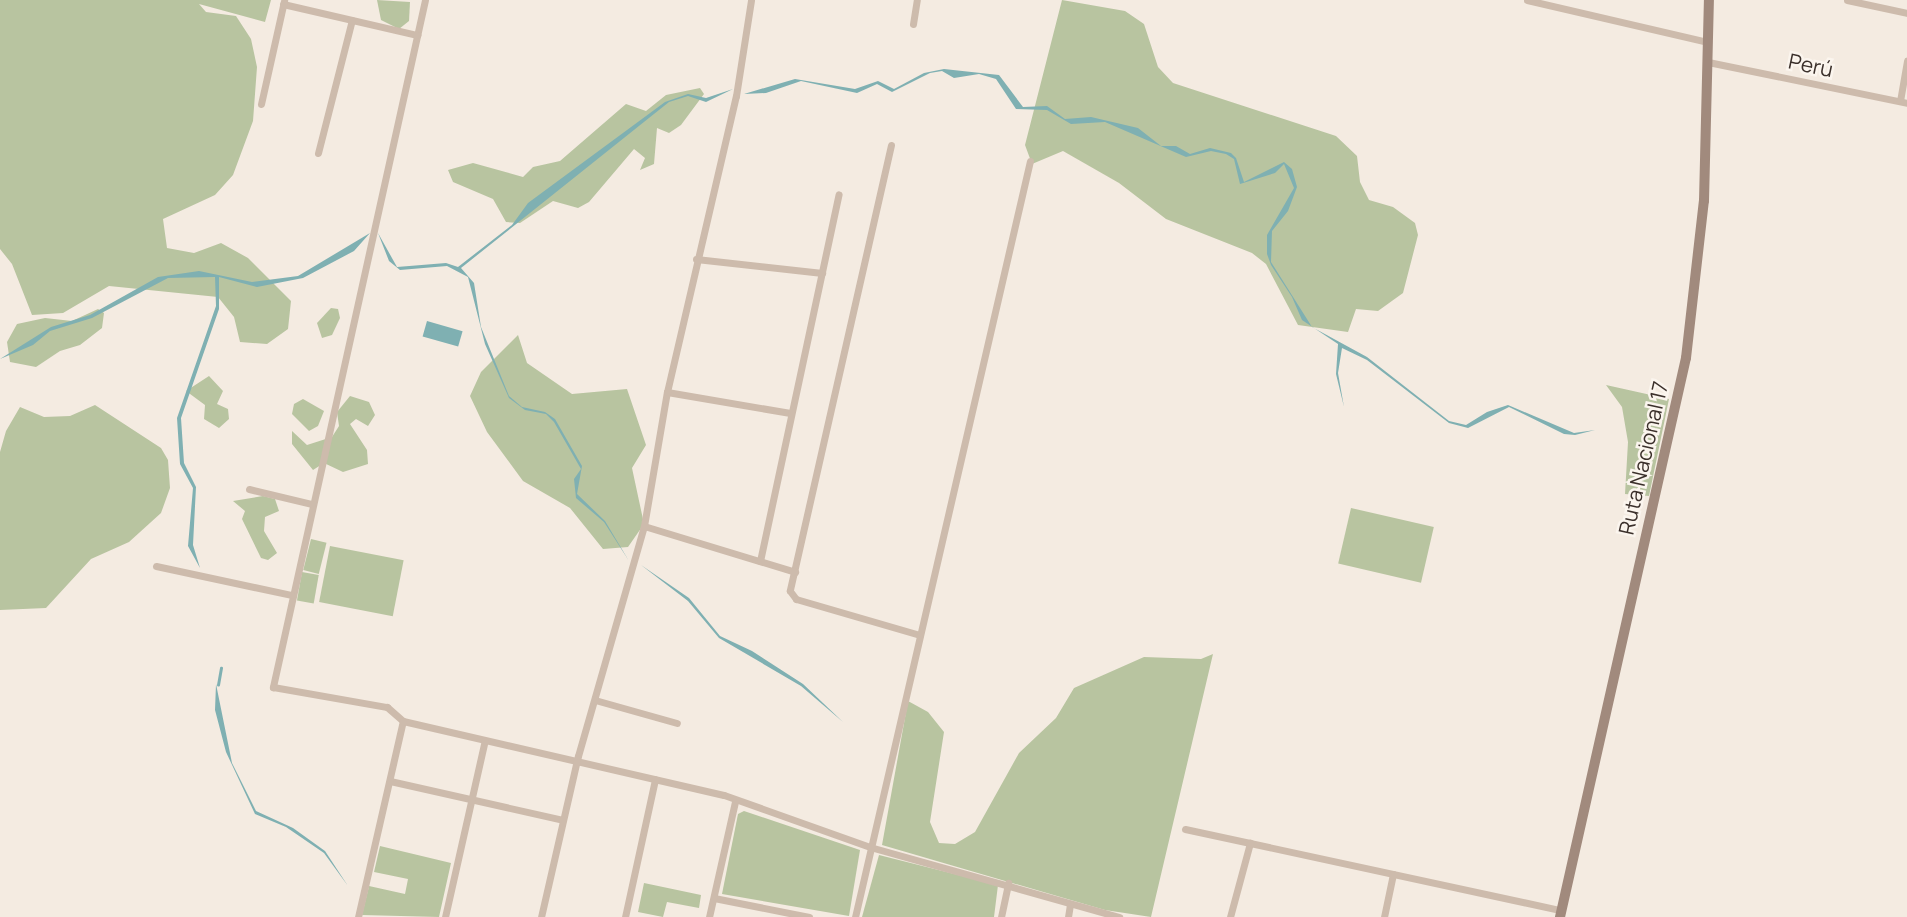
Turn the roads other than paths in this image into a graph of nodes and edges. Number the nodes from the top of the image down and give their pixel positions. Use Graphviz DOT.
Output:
graph roads {
  1 [pos="425,0"];
  2 [pos="751,0"];
  3 [pos="917,0"];
  4 [pos="1527,0"];
  5 [pos="1709,0"];
  6 [pos="1847,0"];
  7 [pos="283,2"];
  8 [pos="1907,13"];
  9 [pos="352,20"];
  10 [pos="913,24"];
  11 [pos="417,35"];
  12 [pos="1708,42"];
  13 [pos="1907,61"];
  14 [pos="1707,62"];
  15 [pos="1903,102"];
  16 [pos="261,104"];
  17 [pos="891,145"];
  18 [pos="318,153"];
  19 [pos="1030,161"];
  20 [pos="839,194"];
  21 [pos="696,260"];
  22 [pos="822,274"];
  23 [pos="667,392"];
  24 [pos="790,413"];
  25 [pos="249,489"];
  26 [pos="312,503"];
  27 [pos="644,526"];
  28 [pos="760,561"];
  29 [pos="156,566"];
  30 [pos="795,572"];
  31 [pos="291,595"];
  32 [pos="920,635"];
  33 [pos="595,700"];
  34 [pos="403,721"];
  35 [pos="677,723"];
  36 [pos="485,740"];
  37 [pos="577,761"];
  38 [pos="655,779"];
  39 [pos="390,781"];
  40 [pos="472,799"];
  41 [pos="736,802"];
  42 [pos="563,820"];
  43 [pos="1185,829"];
  44 [pos="1250,843"];
  45 [pos="870,847"];
  46 [pos="1393,874"];
  47 [pos="1008,883"];
  48 [pos="714,898"];
  49 [pos="1070,904"];
  50 [pos="1560,913"];
  51 [pos="358,917"];
  52 [pos="445,917"];
  53 [pos="541,917"];
  54 [pos="625,917"];
  55 [pos="709,917"];
  56 [pos="809,917"];
  57 [pos="855,917"];
  58 [pos="1001,917"];
  59 [pos="1068,917"];
  60 [pos="1119,917"];
  61 [pos="1230,917"];
  62 [pos="1384,917"];
  1 -- 11 [label="street"];
  2 -- 21 [label="street"];
  3 -- 10 [label="street"];
  4 -- 12 [label="street"];
  5 -- 12 [label="street, Ruta Nacional 17"];
  6 -- 8 [label="street"];
  7 -- 9 [label="street"];
  7 -- 16 [label="street"];
  9 -- 11 [label="street"];
  9 -- 18 [label="street"];
  11 -- 26 [label="street"];
  12 -- 14 [label="street, Ruta Nacional 17"];
  13 -- 15 [label="street"];
  14 -- 15 [label="street, Perú"];
  14 -- 50 [label="street, Ruta Nacional 17"];
  17 -- 30 [label="street"];
  19 -- 32 [label="street"];
  20 -- 22 [label="street"];
  21 -- 22 [label="street"];
  21 -- 23 [label="street"];
  22 -- 24 [label="street"];
  23 -- 24 [label="street"];
  23 -- 27 [label="street"];
  24 -- 28 [label="street"];
  25 -- 26 [label="street"];
  26 -- 31 [label="street"];
  27 -- 28 [label="street"];
  27 -- 33 [label="street"];
  28 -- 30 [label="street"];
  29 -- 31 [label="street"];
  30 -- 32 [label="street"];
  31 -- 34 [label="street"];
  32 -- 45 [label="street"];
  33 -- 35 [label="street"];
  33 -- 37 [label="street"];
  34 -- 36 [label="street"];
  34 -- 39 [label="street"];
  36 -- 37 [label="street"];
  36 -- 40 [label="street"];
  37 -- 38 [label="street"];
  37 -- 42 [label="street"];
  38 -- 41 [label="street"];
  38 -- 54 [label="street"];
  39 -- 40 [label="street"];
  39 -- 51 [label="street"];
  40 -- 42 [label="street"];
  40 -- 52 [label="street"];
  41 -- 45 [label="street"];
  41 -- 48 [label="street"];
  42 -- 53 [label="street"];
  43 -- 44 [label="street"];
  44 -- 46 [label="street"];
  44 -- 61 [label="street"];
  45 -- 47 [label="street"];
  45 -- 57 [label="street"];
  46 -- 50 [label="street"];
  46 -- 62 [label="street"];
  47 -- 49 [label="street"];
  47 -- 58 [label="street"];
  48 -- 55 [label="street"];
  48 -- 56 [label="street"];
  49 -- 59 [label="street"];
  49 -- 60 [label="street"];
}
